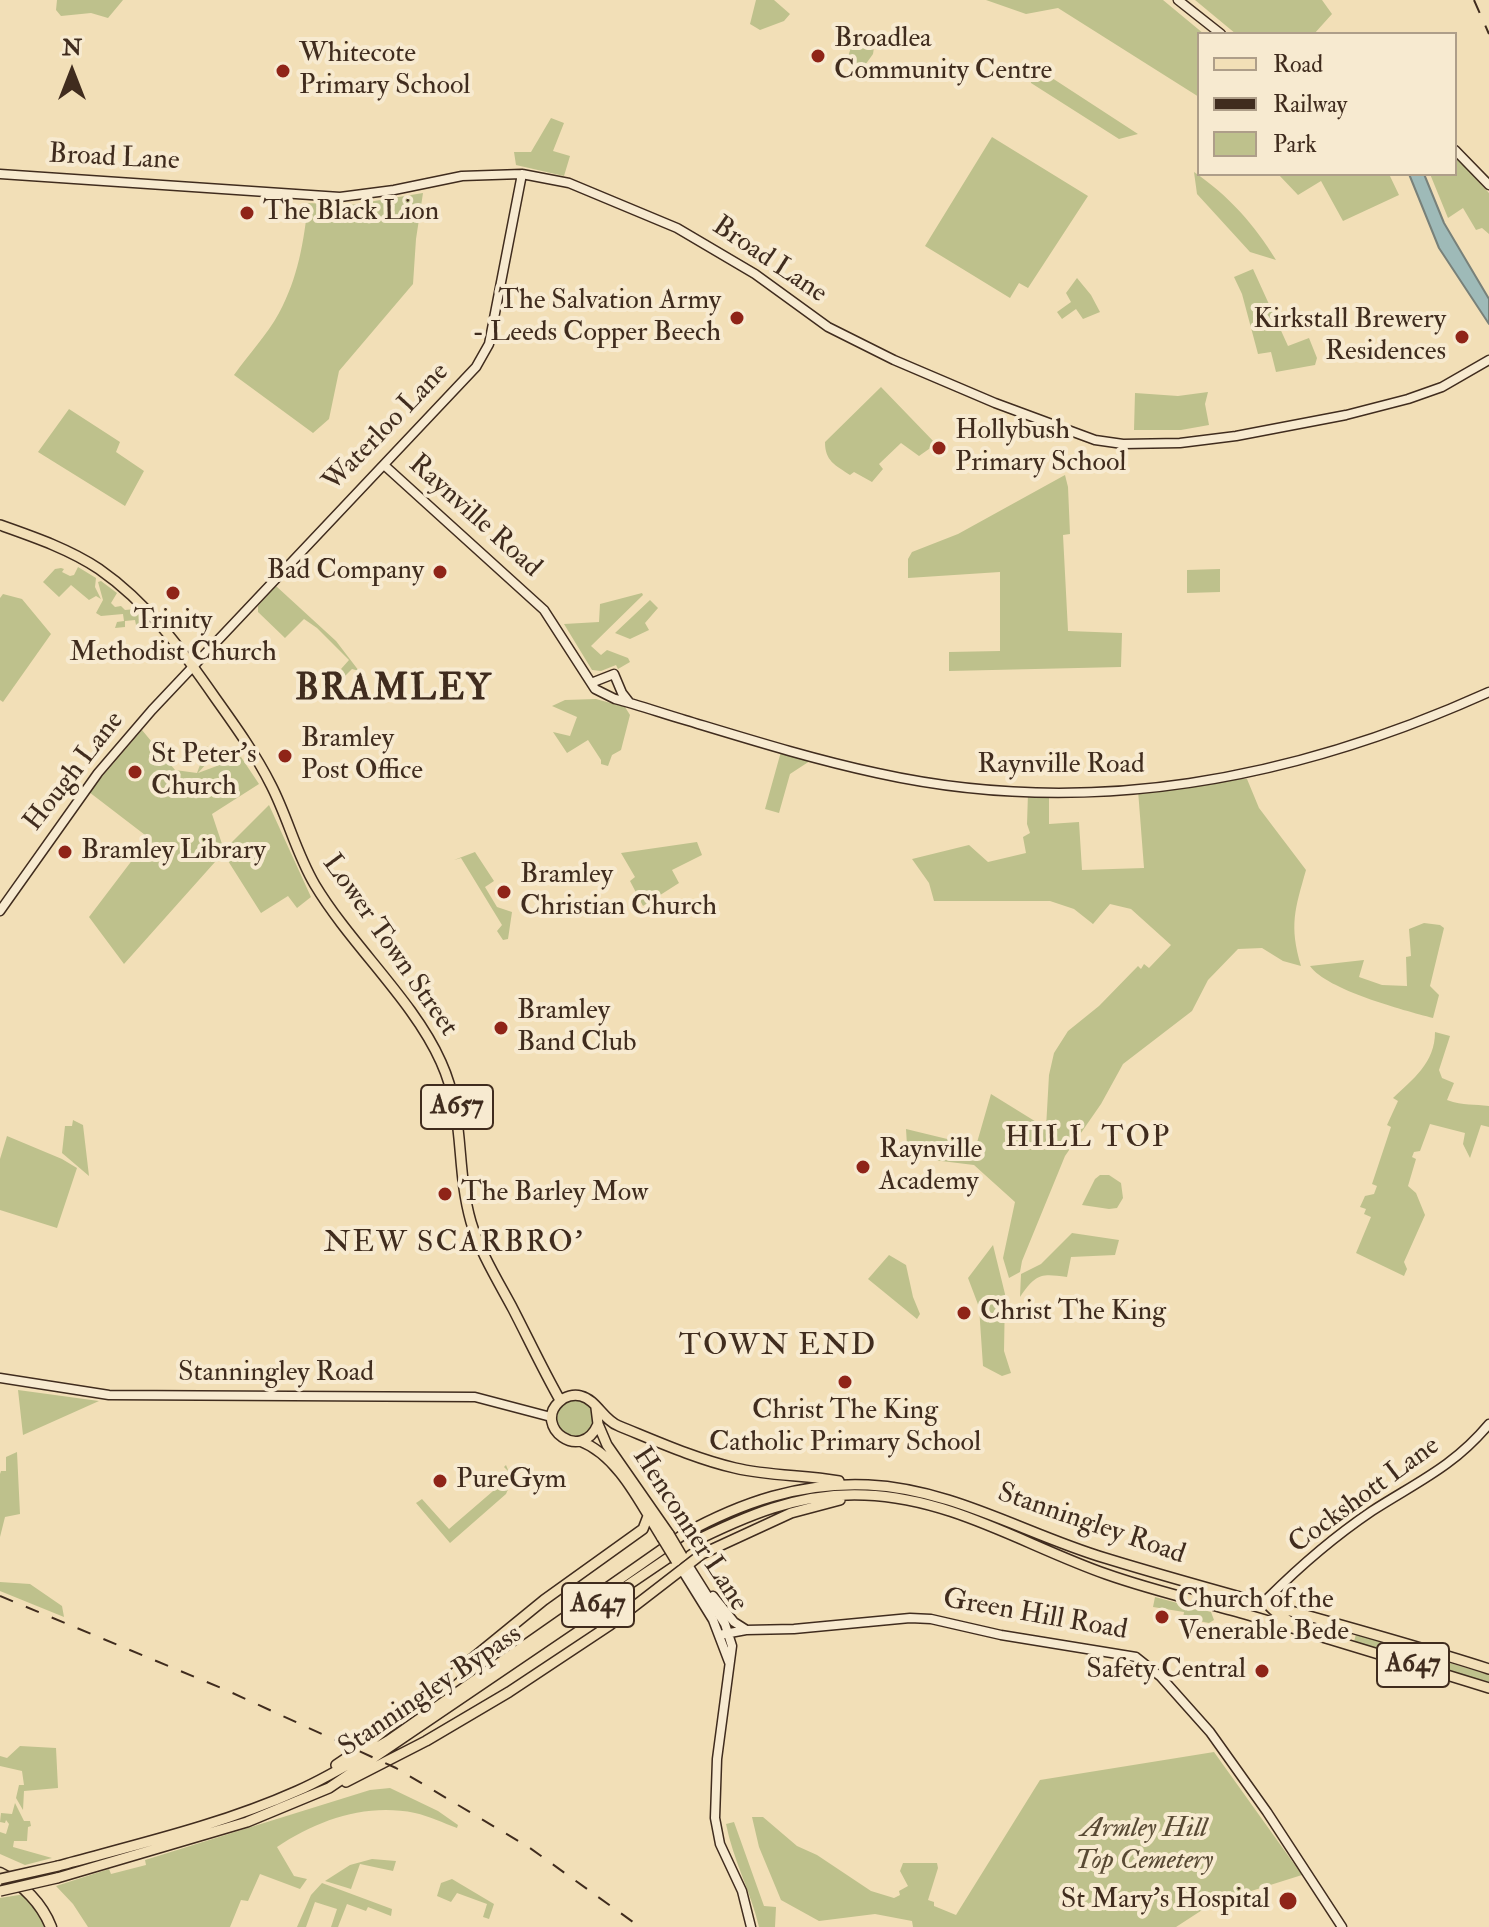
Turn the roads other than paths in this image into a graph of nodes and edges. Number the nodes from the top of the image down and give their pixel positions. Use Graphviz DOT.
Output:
graph roads {
  1 [pos="1178,0"];
  2 [pos="1218,32"];
  3 [pos="1457,152"];
  4 [pos="0,174"];
  5 [pos="522,174"];
  6 [pos="1489,185"];
  7 [pos="1489,360"];
  8 [pos="384,465"];
  9 [pos="0,525"];
  10 [pos="193,665"];
  11 [pos="591,683"];
  12 [pos="1489,692"];
  13 [pos="630,703"];
  14 [pos="0,911"];
  15 [pos="0,1378"];
  16 [pos="560,1400"];
  17 [pos="596,1408"];
  18 [pos="551,1417"];
  19 [pos="598,1424"];
  20 [pos="1489,1424"];
  21 [pos="580,1441"];
  22 [pos="865,1490"];
  23 [pos="648,1516"];
  24 [pos="665,1536"];
  25 [pos="682,1563"];
  26 [pos="701,1585"];
  27 [pos="1267,1603"];
  28 [pos="1249,1615"];
  29 [pos="1330,1623"];
  30 [pos="746,1630"];
  31 [pos="1299,1630"];
  32 [pos="729,1632"];
  33 [pos="719,1635"];
  34 [pos="1337,1642"];
  35 [pos="729,1662"];
  36 [pos="1489,1669"];
  37 [pos="1489,1688"];
  38 [pos="329,1788"];
  39 [pos="300,1790"];
  40 [pos="0,1876"];
  41 [pos="0,1891"];
  42 [pos="51,1927"];
  43 [pos="751,1927"];
  44 [pos="1342,1927"];
  1 -- 2 [label="street"];
  3 -- 6 [label="street"];
  4 -- 5 [label="street, Broad Lane"];
  5 -- 7 [label="street, Broad Lane"];
  5 -- 8 [label="street, Waterloo Lane"];
  8 -- 10 [label="street, Waterloo Lane"];
  8 -- 11 [label="street, Raynville Road"];
  9 -- 10 [label="main road, A657"];
  10 -- 14 [label="street, Hough Lane"];
  10 -- 16 [label="main road, Lower Town Street / A657"];
  11 -- 13 [label="street, Raynville Road"];
  11 -- 13 [label="street"];
  12 -- 13 [label="street, Raynville Road"];
  15 -- 18 [label="street, Stanningley Road"];
  16 -- 17 [label="main road"];
  16 -- 18 [label="main road"];
  17 -- 19 [label="main road"];
  17 -- 22 [label="main road, A647"];
  18 -- 21 [label="main road"];
  19 -- 21 [label="main road"];
  19 -- 24 [label="main road, Henconner Lane"];
  20 -- 27 [label="street, Cockshott Lane"];
  21 -- 23 [label="main road, Henconner Lane"];
  22 -- 25 [label="main road, A647"];
  22 -- 27 [label="main road, Stanningley Road / A647"];
  22 -- 28 [label="main road, Stanningley Road / A647"];
  22 -- 38 [label="main road, Stanningley Bypass / A647"];
  22 -- 39 [label="main road, Stanningley Bypass / A647"];
  23 -- 24 [label="main road, Henconner Lane"];
  23 -- 39 [label="main road, A647"];
  24 -- 25 [label="main road, Henconner Lane, bridge"];
  25 -- 26 [label="street, Henconner Lane"];
  25 -- 33 [label="street, Henconner Lane"];
  25 -- 38 [label="main road, A647"];
  26 -- 30 [label="street"];
  26 -- 32 [label="street, Henconner Lane"];
  27 -- 28 [label="main road"];
  27 -- 29 [label="main road, Stanningley Road / A647"];
  27 -- 31 [label="main road"];
  28 -- 31 [label="main road, Stanningley Road / A647"];
  29 -- 34 [label="main road"];
  29 -- 36 [label="main road, Stanningley Road / A647"];
  30 -- 32 [label="street, Green Hill Road"];
  30 -- 44 [label="street, Green Hill Road"];
  31 -- 34 [label="main road, Stanningley Road / A647"];
  32 -- 33 [label="street, Green Hill Road"];
  32 -- 35 [label="street, Henconner Lane"];
  33 -- 35 [label="street, Henconner Lane"];
  34 -- 37 [label="main road, Stanningley Road / A647"];
  35 -- 43 [label="street, Henconner Lane"];
  38 -- 41 [label="main road, Stanningley Bypass / A647, bridge"];
  39 -- 40 [label="main road, Stanningley Bypass / A647, bridge"];
  40 -- 42 [label="highway"];
}
